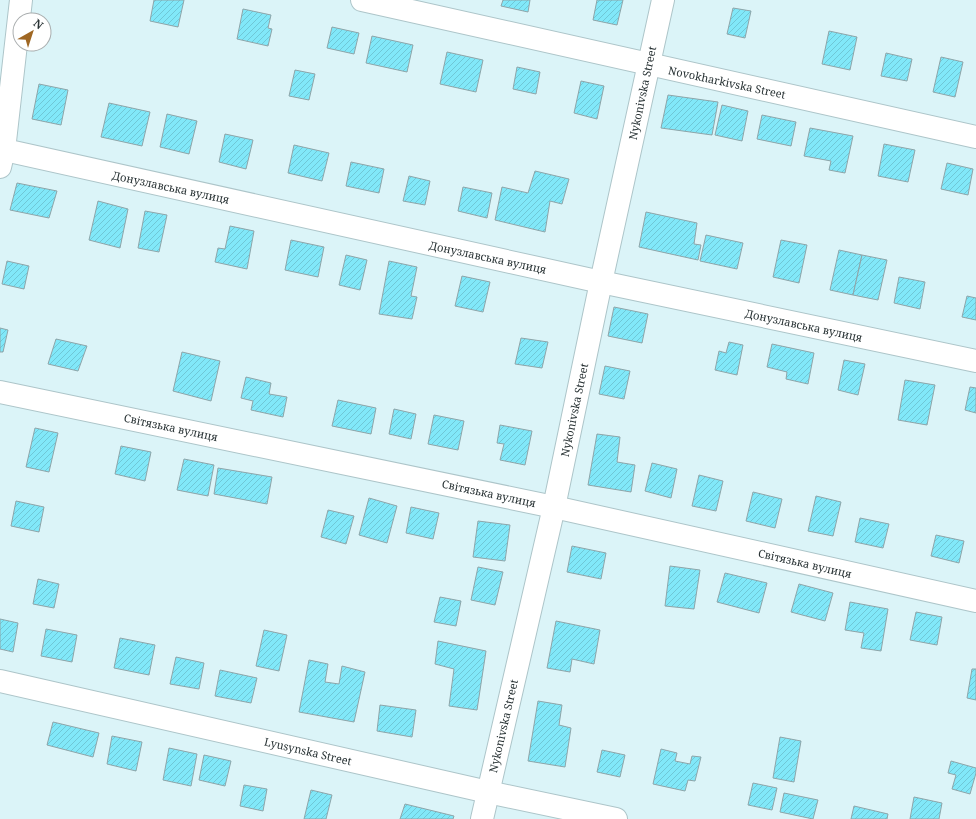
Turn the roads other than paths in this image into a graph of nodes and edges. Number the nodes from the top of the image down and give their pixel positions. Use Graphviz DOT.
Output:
graph roads {
  1 [pos="21,0"];
  2 [pos="362,0"];
  3 [pos="663,0"];
  4 [pos="648,65"];
  5 [pos="976,137"];
  6 [pos="1,155"];
  7 [pos="601,282"];
  8 [pos="976,360"];
  9 [pos="0,392"];
  10 [pos="554,507"];
  11 [pos="976,601"];
  12 [pos="0,680"];
  13 [pos="488,792"];
  14 [pos="482,819"];
  15 [pos="616,819"];
  1 -- 6 [label="street"];
  2 -- 4 [label="street, Novokharkivska Street"];
  3 -- 4 [label="street, Nykonivska Street"];
  4 -- 5 [label="street, Novokharkivska Street"];
  4 -- 7 [label="street, Nykonivska Street"];
  6 -- 7 [label="street, Донузлавська вулиця"];
  7 -- 8 [label="street, Донузлавська вулиця"];
  7 -- 10 [label="street, Nykonivska Street"];
  9 -- 10 [label="street, Світязька вулиця"];
  10 -- 11 [label="street, Світязька вулиця"];
  10 -- 13 [label="street, Nykonivska Street"];
  12 -- 13 [label="street, Lyusynska Street"];
  13 -- 14 [label="street, Nykonivska Street"];
  13 -- 15 [label="street, Lyusynska Street"];
}
